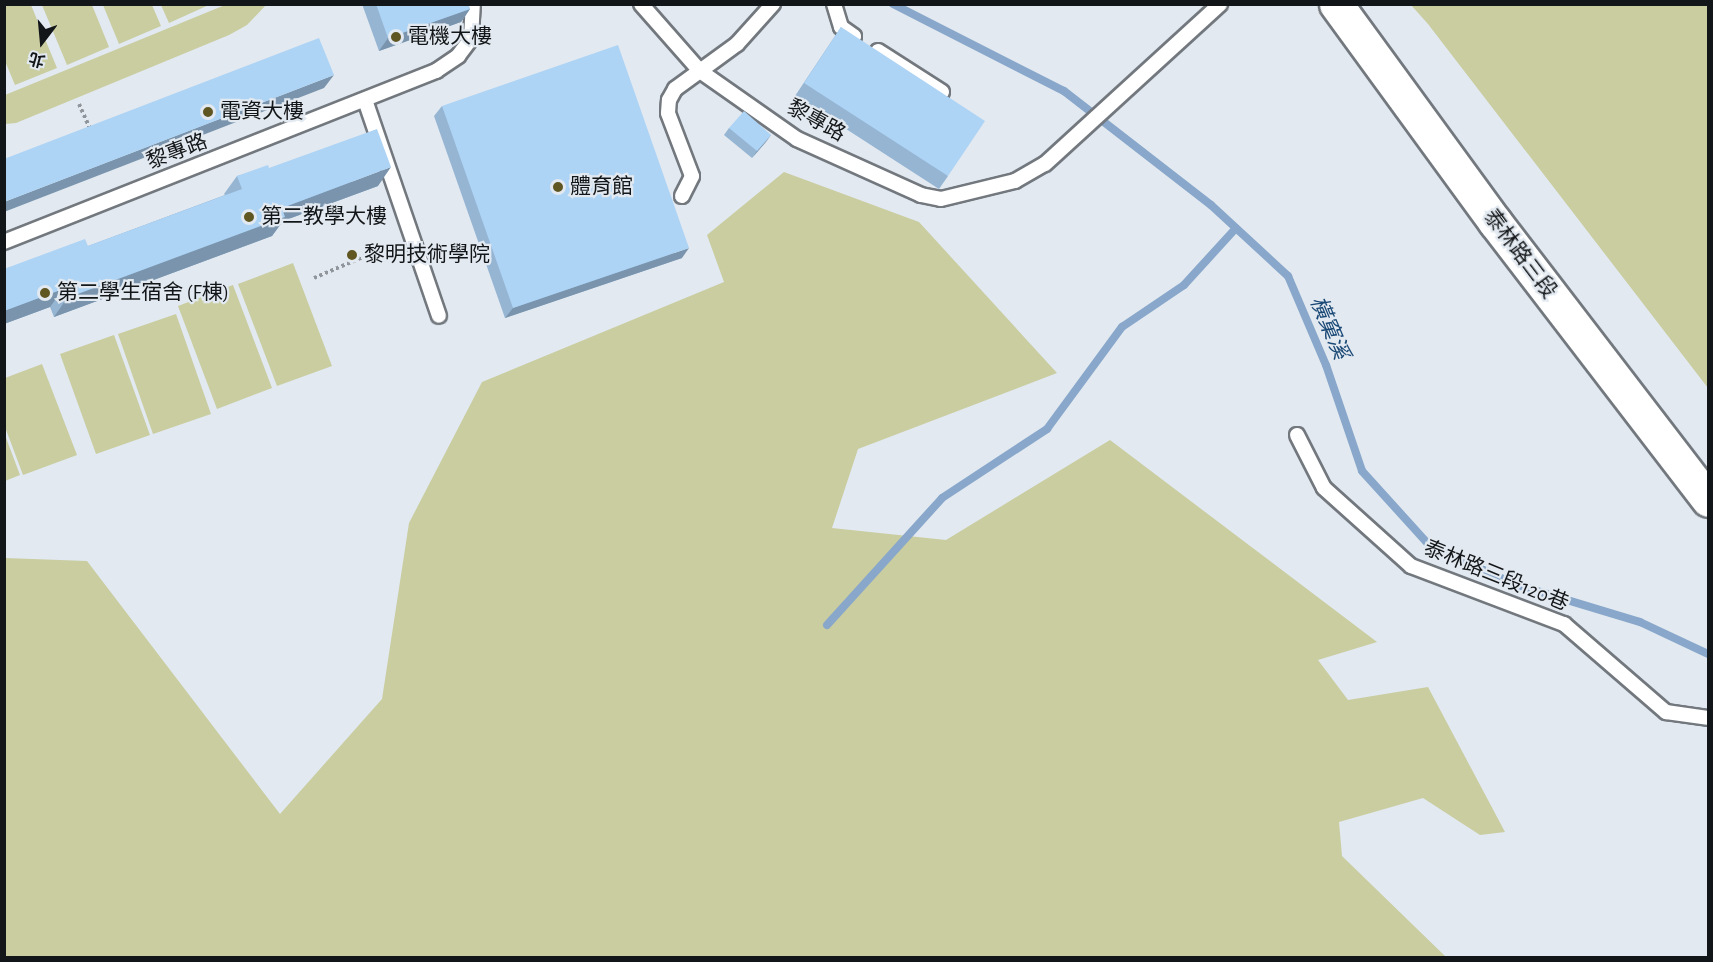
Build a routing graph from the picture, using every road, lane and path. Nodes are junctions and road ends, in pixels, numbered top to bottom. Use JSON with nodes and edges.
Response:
{"nodes":[{"id":1,"x":473,"y":4,"type":"edge"},
{"id":2,"x":641,"y":4,"type":"edge"},
{"id":3,"x":773,"y":4,"type":"edge"},
{"id":4,"x":834,"y":4,"type":"edge"},
{"id":5,"x":1220,"y":4,"type":"edge"},
{"id":6,"x":1336,"y":4,"type":"edge"},
{"id":7,"x":700,"y":70,"type":"junction"},
{"id":8,"x":942,"y":92,"type":"edge"},
{"id":9,"x":364,"y":100,"type":"junction"},
{"id":10,"x":79,"y":104,"type":"dead end"},
{"id":11,"x":92,"y":135,"type":"edge"},
{"id":12,"x":682,"y":195,"type":"dead end"},
{"id":13,"x":4,"y":242,"type":"edge"},
{"id":14,"x":384,"y":248,"type":"dead end"},
{"id":15,"x":314,"y":278,"type":"dead end"},
{"id":16,"x":439,"y":316,"type":"dead end"},
{"id":17,"x":1296,"y":435,"type":"dead end"},
{"id":18,"x":1708,"y":500,"type":"edge"},
{"id":19,"x":1708,"y":718,"type":"edge"}],
"edges":[{"from":1,"to":9,"type":"lane","name":"黎專路"},
{"from":2,"to":7,"type":"lane","name":"黎專路"},
{"from":3,"to":7,"type":"lane"},
{"from":4,"to":8,"type":"lane"},
{"from":5,"to":7,"type":"lane","name":"黎專路"},
{"from":6,"to":18,"type":"main road","name":"泰林路三段"},
{"from":7,"to":12,"type":"lane"},
{"from":9,"to":13,"type":"lane","name":"黎專路"},
{"from":9,"to":16,"type":"lane"},
{"from":10,"to":11,"type":"path"},
{"from":14,"to":15,"type":"path"},
{"from":17,"to":19,"type":"lane","name":"泰林路三段120巷"}]}
